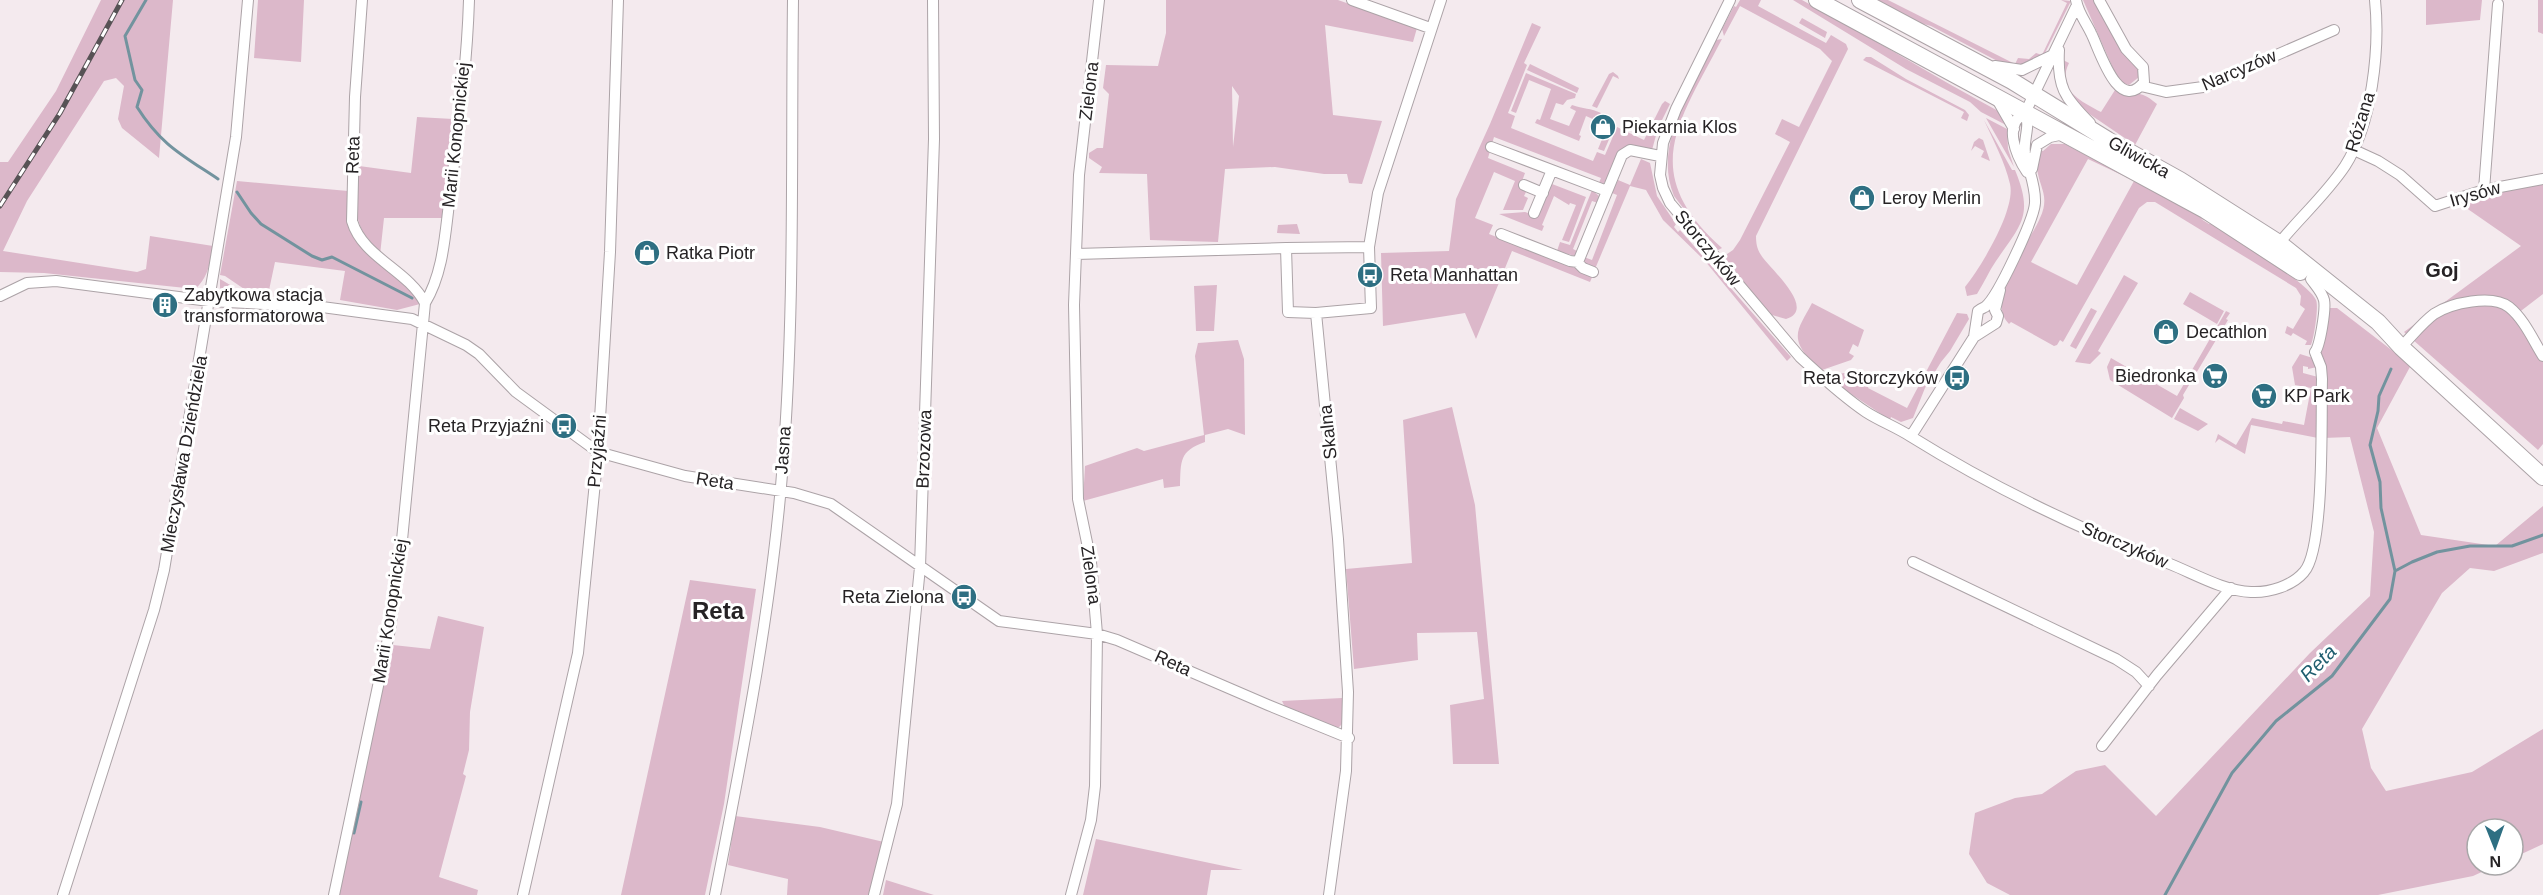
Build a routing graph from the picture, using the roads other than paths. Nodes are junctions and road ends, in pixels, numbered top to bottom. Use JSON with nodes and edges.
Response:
{"nodes":[{"id":1,"x":248,"y":0,"type":"edge"},
{"id":2,"x":362,"y":0,"type":"edge"},
{"id":3,"x":469,"y":0,"type":"edge"},
{"id":4,"x":618,"y":0,"type":"edge"},
{"id":5,"x":793,"y":0,"type":"edge"},
{"id":6,"x":933,"y":0,"type":"edge"},
{"id":7,"x":1099,"y":0,"type":"edge"},
{"id":8,"x":1352,"y":0,"type":"edge"},
{"id":9,"x":1441,"y":0,"type":"edge"},
{"id":10,"x":1730,"y":0,"type":"edge"},
{"id":11,"x":1817,"y":0,"type":"edge"},
{"id":12,"x":1860,"y":0,"type":"edge"},
{"id":13,"x":2099,"y":0,"type":"edge"},
{"id":14,"x":2375,"y":0,"type":"edge"},
{"id":15,"x":2076,"y":4,"type":"edge"},
{"id":16,"x":2498,"y":4,"type":"dead end"},
{"id":17,"x":1431,"y":28,"type":"junction"},
{"id":18,"x":2334,"y":30,"type":"dead end"},
{"id":19,"x":2060,"y":44,"type":"junction"},
{"id":20,"x":2054,"y":55,"type":"junction"},
{"id":21,"x":1974,"y":61,"type":"junction"},
{"id":22,"x":2141,"y":86,"type":"junction"},
{"id":23,"x":2033,"y":94,"type":"junction"},
{"id":24,"x":1993,"y":96,"type":"junction"},
{"id":25,"x":2025,"y":113,"type":"junction"},
{"id":26,"x":2014,"y":129,"type":"junction"},
{"id":27,"x":2064,"y":134,"type":"junction"},
{"id":28,"x":2108,"y":140,"type":"junction"},
{"id":29,"x":1491,"y":147,"type":"dead end"},
{"id":30,"x":2354,"y":150,"type":"junction"},
{"id":31,"x":1660,"y":156,"type":"junction"},
{"id":32,"x":1552,"y":170,"type":"junction"},
{"id":33,"x":2032,"y":177,"type":"junction"},
{"id":34,"x":2543,"y":179,"type":"edge"},
{"id":35,"x":1524,"y":185,"type":"dead end"},
{"id":36,"x":2484,"y":190,"type":"junction"},
{"id":37,"x":1607,"y":191,"type":"junction"},
{"id":38,"x":1542,"y":193,"type":"junction"},
{"id":39,"x":1534,"y":213,"type":"dead end"},
{"id":40,"x":1501,"y":234,"type":"dead end"},
{"id":41,"x":1369,"y":247,"type":"junction"},
{"id":42,"x":2276,"y":247,"type":"junction"},
{"id":43,"x":1286,"y":248,"type":"junction"},
{"id":44,"x":1076,"y":254,"type":"junction"},
{"id":45,"x":1577,"y":262,"type":"junction"},
{"id":46,"x":1593,"y":272,"type":"dead end"},
{"id":47,"x":2311,"y":279,"type":"junction"},
{"id":48,"x":0,"y":296,"type":"edge"},
{"id":49,"x":209,"y":301,"type":"junction"},
{"id":50,"x":425,"y":303,"type":"junction"},
{"id":51,"x":1990,"y":308,"type":"junction"},
{"id":52,"x":1316,"y":313,"type":"junction"},
{"id":53,"x":422,"y":324,"type":"junction"},
{"id":54,"x":1982,"y":326,"type":"junction"},
{"id":55,"x":2399,"y":345,"type":"junction"},
{"id":56,"x":2543,"y":357,"type":"edge"},
{"id":57,"x":1911,"y":436,"type":"junction"},
{"id":58,"x":598,"y":452,"type":"junction"},
{"id":59,"x":2543,"y":477,"type":"edge"},
{"id":60,"x":780,"y":490,"type":"junction"},
{"id":61,"x":1913,"y":562,"type":"dead end"},
{"id":62,"x":921,"y":567,"type":"junction"},
{"id":63,"x":2231,"y":588,"type":"junction"},
{"id":64,"x":1097,"y":634,"type":"junction"},
{"id":65,"x":2149,"y":686,"type":"junction"},
{"id":66,"x":1349,"y":738,"type":"junction"},
{"id":67,"x":2102,"y":746,"type":"dead end"},
{"id":68,"x":63,"y":895,"type":"edge"},
{"id":69,"x":333,"y":895,"type":"edge"},
{"id":70,"x":523,"y":895,"type":"edge"},
{"id":71,"x":715,"y":895,"type":"edge"},
{"id":72,"x":874,"y":895,"type":"edge"},
{"id":73,"x":1071,"y":895,"type":"edge"},
{"id":74,"x":1329,"y":895,"type":"edge"}],
"edges":[{"from":1,"to":49,"type":"street","name":"Mieczysława Dzieńdziela"},
{"from":2,"to":50,"type":"street","name":"Reta"},
{"from":3,"to":50,"type":"street","name":"Marii Konopnickiej"},
{"from":4,"to":58,"type":"street","name":"Przyjaźni"},
{"from":5,"to":60,"type":"street","name":"Jasna"},
{"from":6,"to":62,"type":"street","name":"Brzozowa"},
{"from":7,"to":44,"type":"street","name":"Zielona"},
{"from":8,"to":17,"type":"street"},
{"from":9,"to":17,"type":"street"},
{"from":10,"to":31,"type":"street","name":"Storczyków"},
{"from":11,"to":24,"type":"main road","name":"Gliwicka"},
{"from":12,"to":21,"type":"main road","name":"Gliwicka"},
{"from":13,"to":22,"type":"street"},
{"from":14,"to":30,"type":"street","name":"Różana"},
{"from":15,"to":19,"type":"street","name":"Narcyzów"},
{"from":15,"to":22,"type":"street","name":"Narcyzów"},
{"from":16,"to":36,"type":"street"},
{"from":17,"to":41,"type":"street"},
{"from":18,"to":22,"type":"street","name":"Narcyzów"},
{"from":19,"to":20,"type":"street","name":"Narcyzów"},
{"from":19,"to":28,"type":"street"},
{"from":20,"to":21,"type":"street"},
{"from":20,"to":23,"type":"street","name":"Narcyzów"},
{"from":21,"to":23,"type":"main road","name":"Gliwicka"},
{"from":23,"to":25,"type":"street"},
{"from":23,"to":28,"type":"main road","name":"Gliwicka"},
{"from":24,"to":25,"type":"main road","name":"Gliwicka"},
{"from":24,"to":26,"type":"street"},
{"from":25,"to":26,"type":"street"},
{"from":25,"to":27,"type":"main road","name":"Gliwicka"},
{"from":25,"to":33,"type":"street"},
{"from":26,"to":33,"type":"street"},
{"from":27,"to":33,"type":"street"},
{"from":27,"to":42,"type":"main road","name":"Gliwicka"},
{"from":28,"to":42,"type":"main road","name":"Gliwicka"},
{"from":29,"to":32,"type":"street"},
{"from":30,"to":36,"type":"street","name":"Irysów"},
{"from":30,"to":42,"type":"street","name":"Różana"},
{"from":31,"to":37,"type":"street"},
{"from":31,"to":57,"type":"street","name":"Storczyków"},
{"from":32,"to":37,"type":"street"},
{"from":32,"to":38,"type":"street"},
{"from":33,"to":51,"type":"street"},
{"from":34,"to":36,"type":"street","name":"Irysów"},
{"from":35,"to":38,"type":"street"},
{"from":37,"to":45,"type":"street"},
{"from":38,"to":39,"type":"street"},
{"from":40,"to":45,"type":"street"},
{"from":41,"to":43,"type":"street"},
{"from":41,"to":52,"type":"street"},
{"from":42,"to":47,"type":"main road","name":"Gliwicka"},
{"from":42,"to":55,"type":"main road","name":"Gliwicka"},
{"from":43,"to":44,"type":"street"},
{"from":43,"to":52,"type":"street"},
{"from":44,"to":64,"type":"street","name":"Zielona"},
{"from":45,"to":46,"type":"street"},
{"from":47,"to":55,"type":"main road","name":"Gliwicka"},
{"from":47,"to":63,"type":"street","name":"Gliwicka"},
{"from":48,"to":49,"type":"street","name":"Reta"},
{"from":49,"to":53,"type":"street","name":"Reta"},
{"from":49,"to":68,"type":"street","name":"Mieczysława Dzieńdziela"},
{"from":50,"to":53,"type":"street"},
{"from":51,"to":54,"type":"street"},
{"from":51,"to":54,"type":"street"},
{"from":52,"to":66,"type":"street","name":"Skalna"},
{"from":53,"to":58,"type":"street","name":"Reta"},
{"from":53,"to":69,"type":"street","name":"Marii Konopnickiej"},
{"from":54,"to":57,"type":"street"},
{"from":55,"to":56,"type":"street"},
{"from":55,"to":59,"type":"main road","name":"Gliwicka"},
{"from":57,"to":63,"type":"street","name":"Storczyków"},
{"from":58,"to":60,"type":"street","name":"Reta"},
{"from":58,"to":70,"type":"street","name":"Przyjaźni"},
{"from":60,"to":62,"type":"street","name":"Reta"},
{"from":60,"to":71,"type":"street","name":"Jasna"},
{"from":61,"to":65,"type":"street"},
{"from":62,"to":64,"type":"street","name":"Reta"},
{"from":62,"to":72,"type":"street","name":"Brzozowa"},
{"from":63,"to":65,"type":"street"},
{"from":64,"to":66,"type":"street","name":"Reta"},
{"from":64,"to":73,"type":"street","name":"Zielona"},
{"from":65,"to":67,"type":"street"},
{"from":66,"to":74,"type":"street","name":"Skalna"}]}
